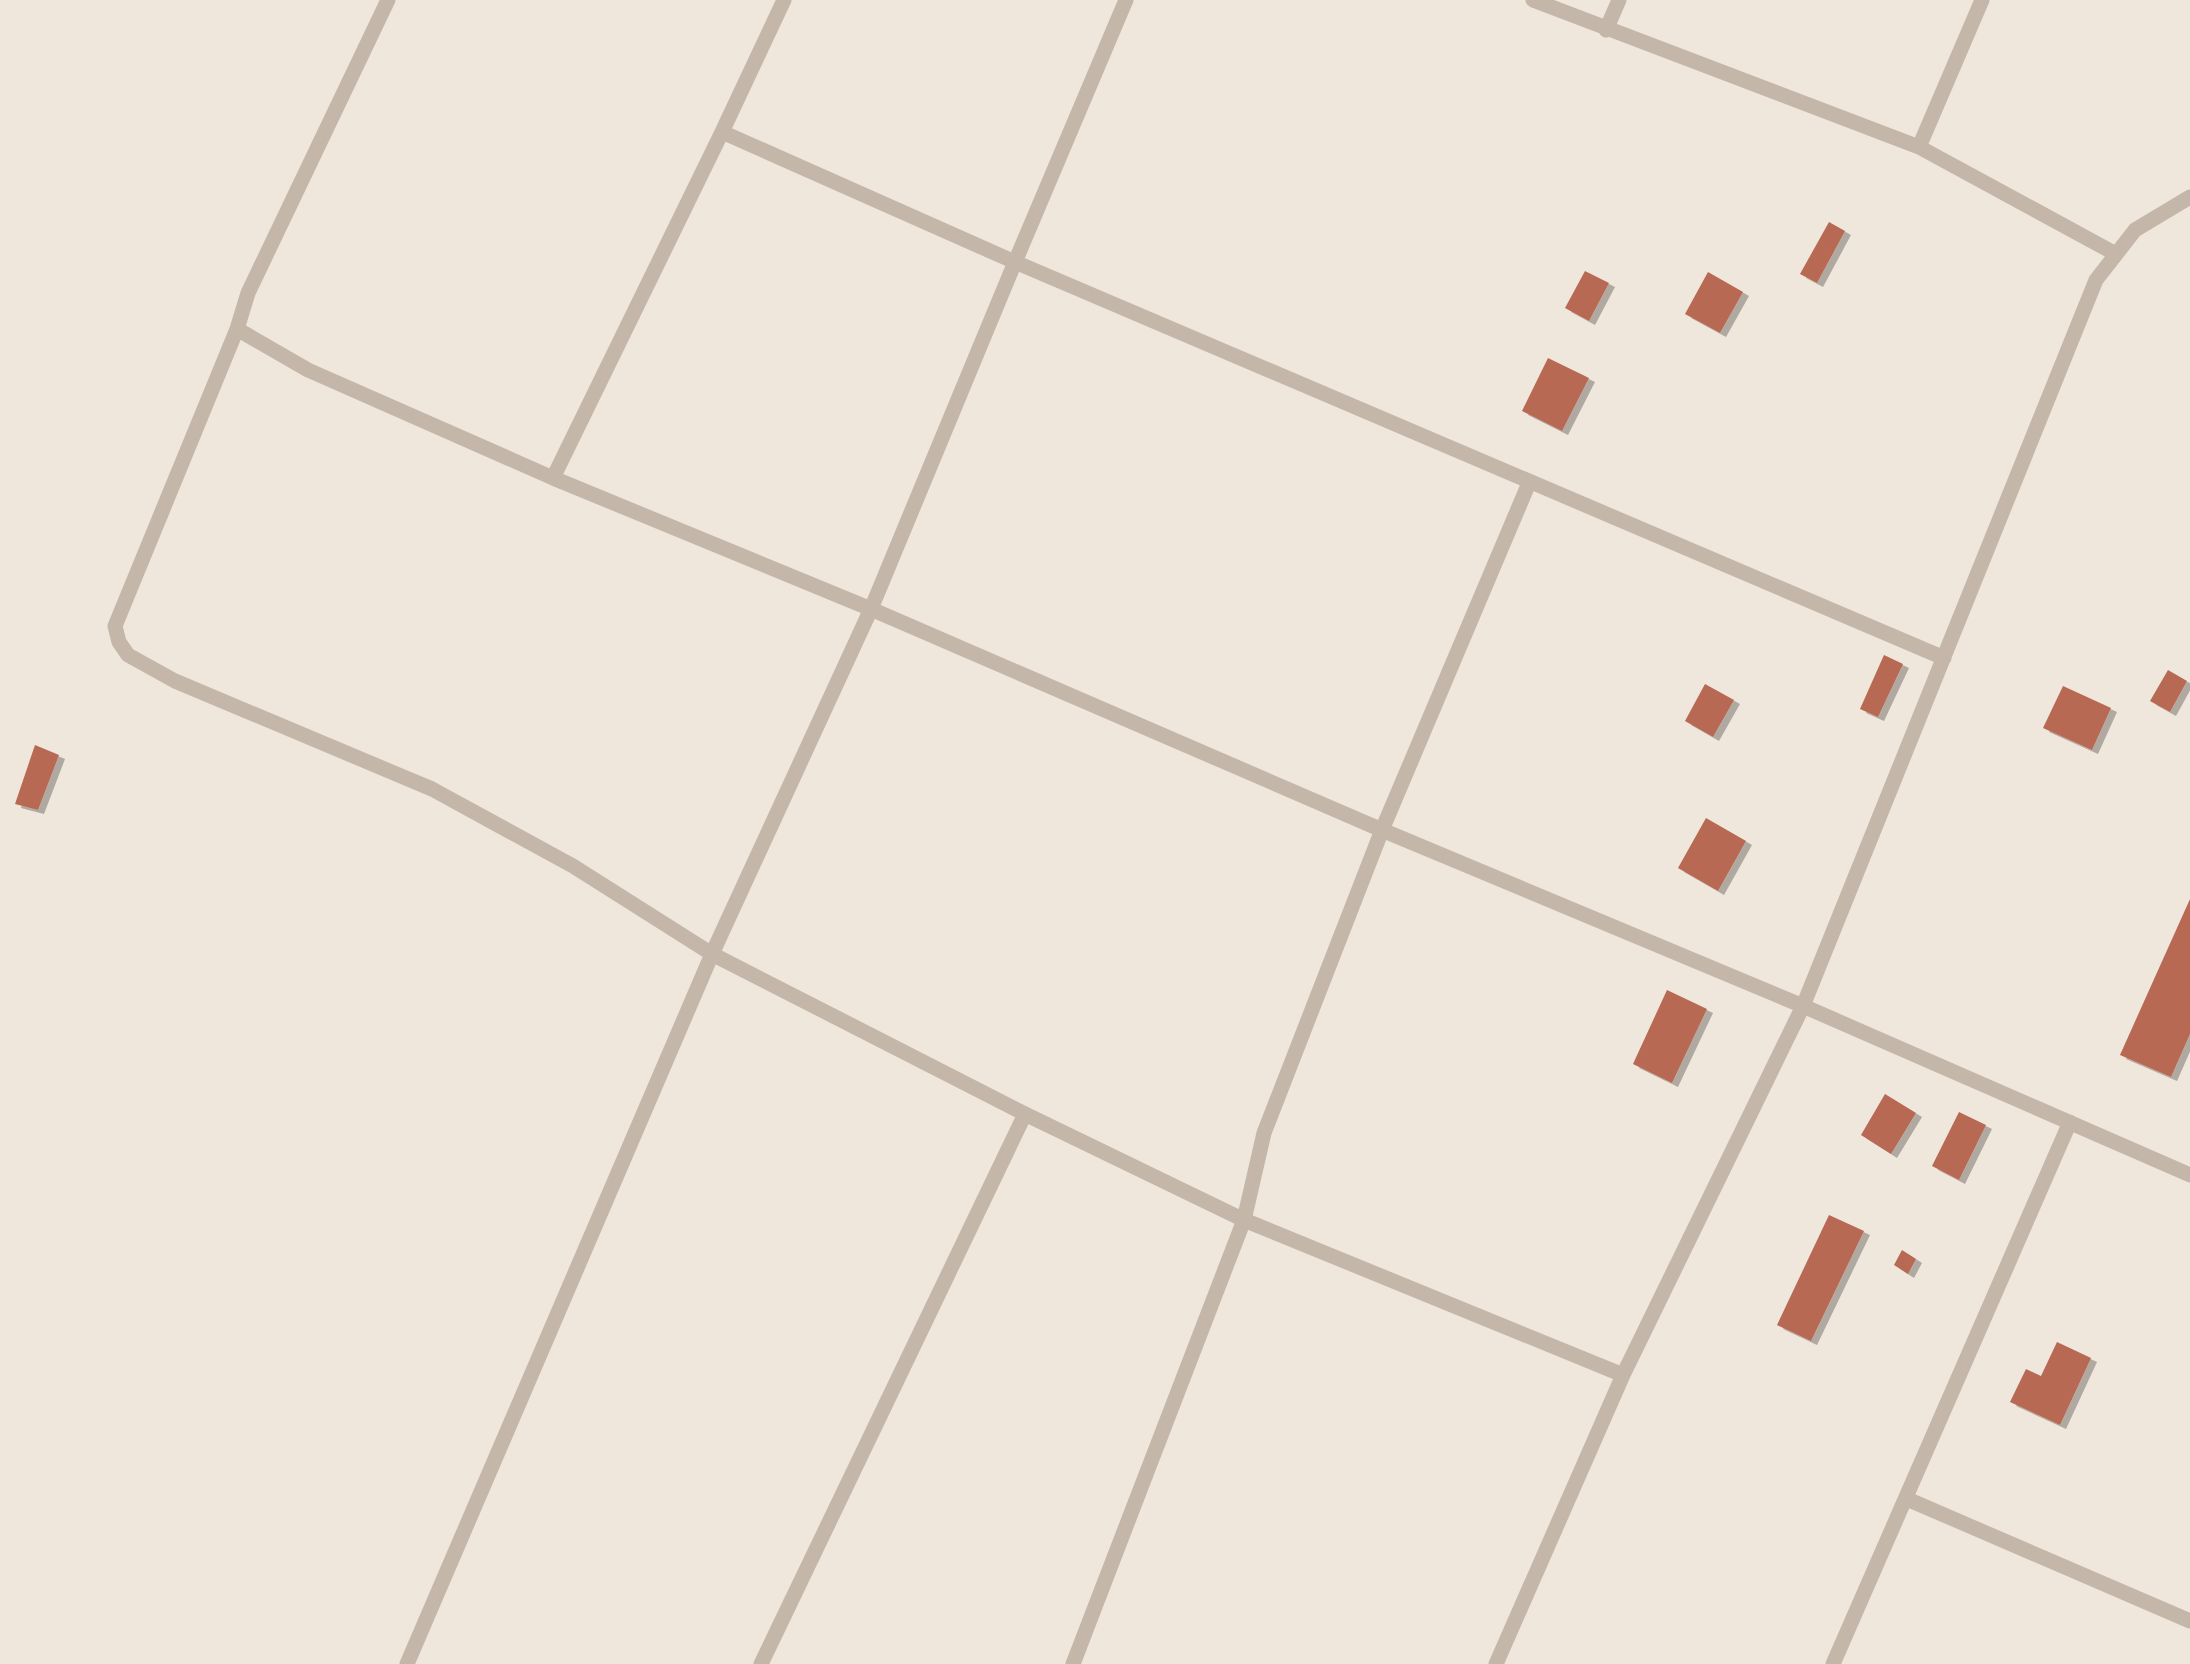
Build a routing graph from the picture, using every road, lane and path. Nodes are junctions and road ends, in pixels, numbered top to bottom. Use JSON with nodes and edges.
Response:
{"nodes":[{"id":1,"x":388,"y":0,"type":"edge"},
{"id":2,"x":784,"y":0,"type":"edge"},
{"id":3,"x":1126,"y":0,"type":"edge"},
{"id":4,"x":1533,"y":0,"type":"edge"},
{"id":5,"x":1619,"y":0,"type":"edge"},
{"id":6,"x":1982,"y":0,"type":"edge"},
{"id":7,"x":1606,"y":30,"type":"junction"},
{"id":8,"x":722,"y":132,"type":"junction"},
{"id":9,"x":1919,"y":147,"type":"junction"},
{"id":10,"x":2190,"y":197,"type":"edge"},
{"id":11,"x":2116,"y":254,"type":"junction"},
{"id":12,"x":1015,"y":262,"type":"junction"},
{"id":13,"x":237,"y":330,"type":"junction"},
{"id":14,"x":553,"y":478,"type":"junction"},
{"id":15,"x":1529,"y":483,"type":"junction"},
{"id":16,"x":871,"y":609,"type":"junction"},
{"id":17,"x":1944,"y":658,"type":"junction"},
{"id":18,"x":1382,"y":830,"type":"junction"},
{"id":19,"x":712,"y":954,"type":"junction"},
{"id":20,"x":1803,"y":1006,"type":"junction"},
{"id":21,"x":1025,"y":1114,"type":"junction"},
{"id":22,"x":2070,"y":1122,"type":"junction"},
{"id":23,"x":2190,"y":1175,"type":"edge"},
{"id":24,"x":1244,"y":1220,"type":"junction"},
{"id":25,"x":1623,"y":1375,"type":"junction"},
{"id":26,"x":1907,"y":1499,"type":"junction"},
{"id":27,"x":2190,"y":1621,"type":"edge"},
{"id":28,"x":407,"y":1664,"type":"edge"},
{"id":29,"x":761,"y":1664,"type":"edge"},
{"id":30,"x":1073,"y":1664,"type":"edge"},
{"id":31,"x":1496,"y":1664,"type":"edge"},
{"id":32,"x":1833,"y":1664,"type":"edge"}],
"edges":[{"from":1,"to":13,"type":"street"},
{"from":2,"to":8,"type":"street"},
{"from":3,"to":12,"type":"street"},
{"from":4,"to":7,"type":"street"},
{"from":5,"to":7,"type":"street"},
{"from":6,"to":9,"type":"street"},
{"from":7,"to":9,"type":"street"},
{"from":8,"to":12,"type":"street"},
{"from":8,"to":14,"type":"street"},
{"from":9,"to":11,"type":"street"},
{"from":10,"to":11,"type":"street"},
{"from":11,"to":17,"type":"street"},
{"from":12,"to":15,"type":"street"},
{"from":12,"to":16,"type":"street"},
{"from":13,"to":14,"type":"street"},
{"from":13,"to":19,"type":"street"},
{"from":14,"to":16,"type":"street"},
{"from":15,"to":17,"type":"street"},
{"from":15,"to":18,"type":"street"},
{"from":16,"to":18,"type":"street"},
{"from":16,"to":19,"type":"street"},
{"from":17,"to":20,"type":"street"},
{"from":18,"to":20,"type":"street"},
{"from":18,"to":24,"type":"street"},
{"from":19,"to":21,"type":"street"},
{"from":19,"to":28,"type":"street"},
{"from":20,"to":22,"type":"street"},
{"from":20,"to":25,"type":"street"},
{"from":21,"to":24,"type":"street"},
{"from":21,"to":29,"type":"street"},
{"from":22,"to":23,"type":"street"},
{"from":22,"to":26,"type":"street"},
{"from":24,"to":25,"type":"street"},
{"from":24,"to":30,"type":"street"},
{"from":25,"to":31,"type":"street"},
{"from":26,"to":27,"type":"street"},
{"from":26,"to":32,"type":"street"}]}
